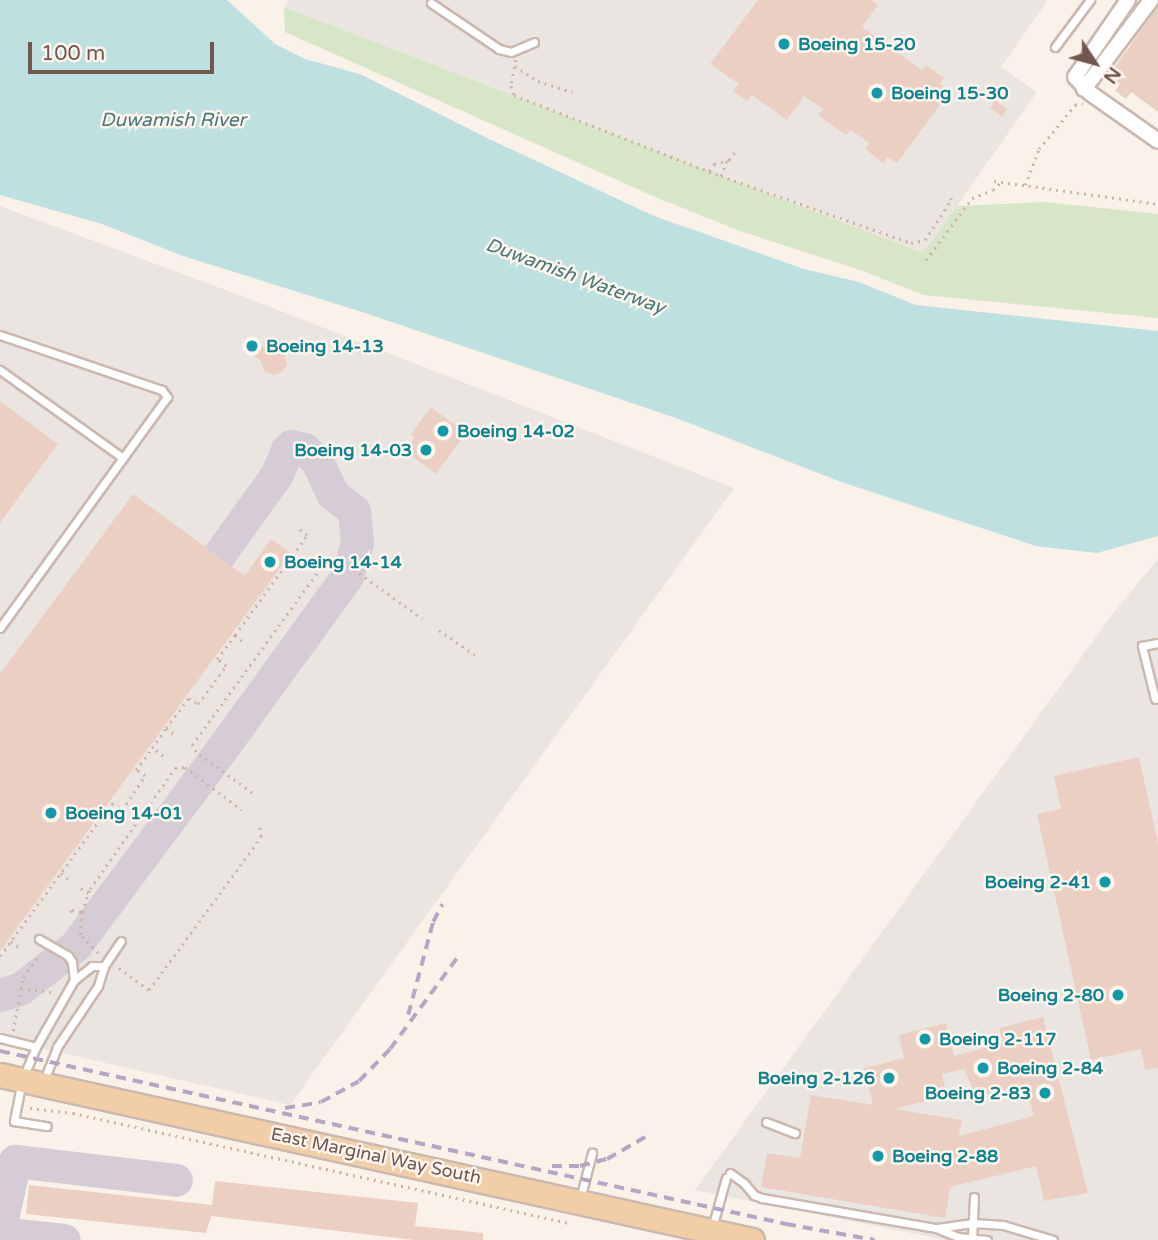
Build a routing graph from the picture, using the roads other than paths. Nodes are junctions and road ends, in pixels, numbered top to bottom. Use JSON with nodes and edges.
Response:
{"nodes":[{"id":1,"x":1090,"y":0,"type":"edge"},
{"id":2,"x":1128,"y":0,"type":"edge"},
{"id":3,"x":1151,"y":0,"type":"edge"},
{"id":4,"x":431,"y":3,"type":"dead end"},
{"id":5,"x":534,"y":42,"type":"dead end"},
{"id":6,"x":1055,"y":47,"type":"dead end"},
{"id":7,"x":1084,"y":96,"type":"junction"},
{"id":8,"x":1158,"y":141,"type":"edge"},
{"id":9,"x":0,"y":335,"type":"edge"},
{"id":10,"x":0,"y":370,"type":"edge"},
{"id":11,"x":122,"y":458,"type":"junction"},
{"id":12,"x":0,"y":628,"type":"edge"},
{"id":13,"x":1158,"y":643,"type":"edge"},
{"id":14,"x":1156,"y":699,"type":"dead end"},
{"id":15,"x":39,"y":939,"type":"dead end"},
{"id":16,"x":121,"y":941,"type":"dead end"},
{"id":17,"x":104,"y":966,"type":"junction"},
{"id":18,"x":74,"y":980,"type":"junction"},
{"id":19,"x":0,"y":1038,"type":"edge"},
{"id":20,"x":36,"y":1047,"type":"junction"},
{"id":21,"x":22,"y":1080,"type":"edge"},
{"id":22,"x":766,"y":1122,"type":"dead end"},
{"id":23,"x":47,"y":1126,"type":"dead end"},
{"id":24,"x":795,"y":1133,"type":"dead end"},
{"id":25,"x":592,"y":1153,"type":"dead end"},
{"id":26,"x":974,"y":1197,"type":"dead end"},
{"id":27,"x":580,"y":1200,"type":"junction"},
{"id":28,"x":973,"y":1223,"type":"junction"},
{"id":29,"x":936,"y":1228,"type":"junction"},
{"id":30,"x":711,"y":1230,"type":"junction"},
{"id":31,"x":972,"y":1239,"type":"edge"},
{"id":32,"x":752,"y":1240,"type":"edge"},
{"id":33,"x":987,"y":1240,"type":"edge"},
{"id":34,"x":1053,"y":1240,"type":"edge"}],
"edges":[{"from":1,"to":6,"type":"lane"},
{"from":2,"to":7,"type":"street"},
{"from":3,"to":7,"type":"street"},
{"from":4,"to":5,"type":"lane"},
{"from":7,"to":8,"type":"street"},
{"from":9,"to":11,"type":"lane"},
{"from":10,"to":11,"type":"lane"},
{"from":11,"to":12,"type":"lane"},
{"from":13,"to":14,"type":"lane"},
{"from":15,"to":18,"type":"lane"},
{"from":16,"to":17,"type":"lane"},
{"from":17,"to":18,"type":"lane"},
{"from":17,"to":21,"type":"lane"},
{"from":18,"to":20,"type":"lane"},
{"from":19,"to":20,"type":"lane"},
{"from":20,"to":21,"type":"lane"},
{"from":21,"to":23,"type":"lane"},
{"from":21,"to":27,"type":"main road","name":"East Marginal Way South"},
{"from":22,"to":24,"type":"lane"},
{"from":25,"to":27,"type":"lane"},
{"from":26,"to":28,"type":"lane"},
{"from":27,"to":30,"type":"main road","name":"East Marginal Way South"},
{"from":28,"to":29,"type":"lane"},
{"from":28,"to":31,"type":"lane"},
{"from":28,"to":34,"type":"lane"},
{"from":29,"to":30,"type":"lane"},
{"from":29,"to":31,"type":"lane"},
{"from":30,"to":32,"type":"main road","name":"East Marginal Way South"},
{"from":31,"to":33,"type":"lane"}]}
